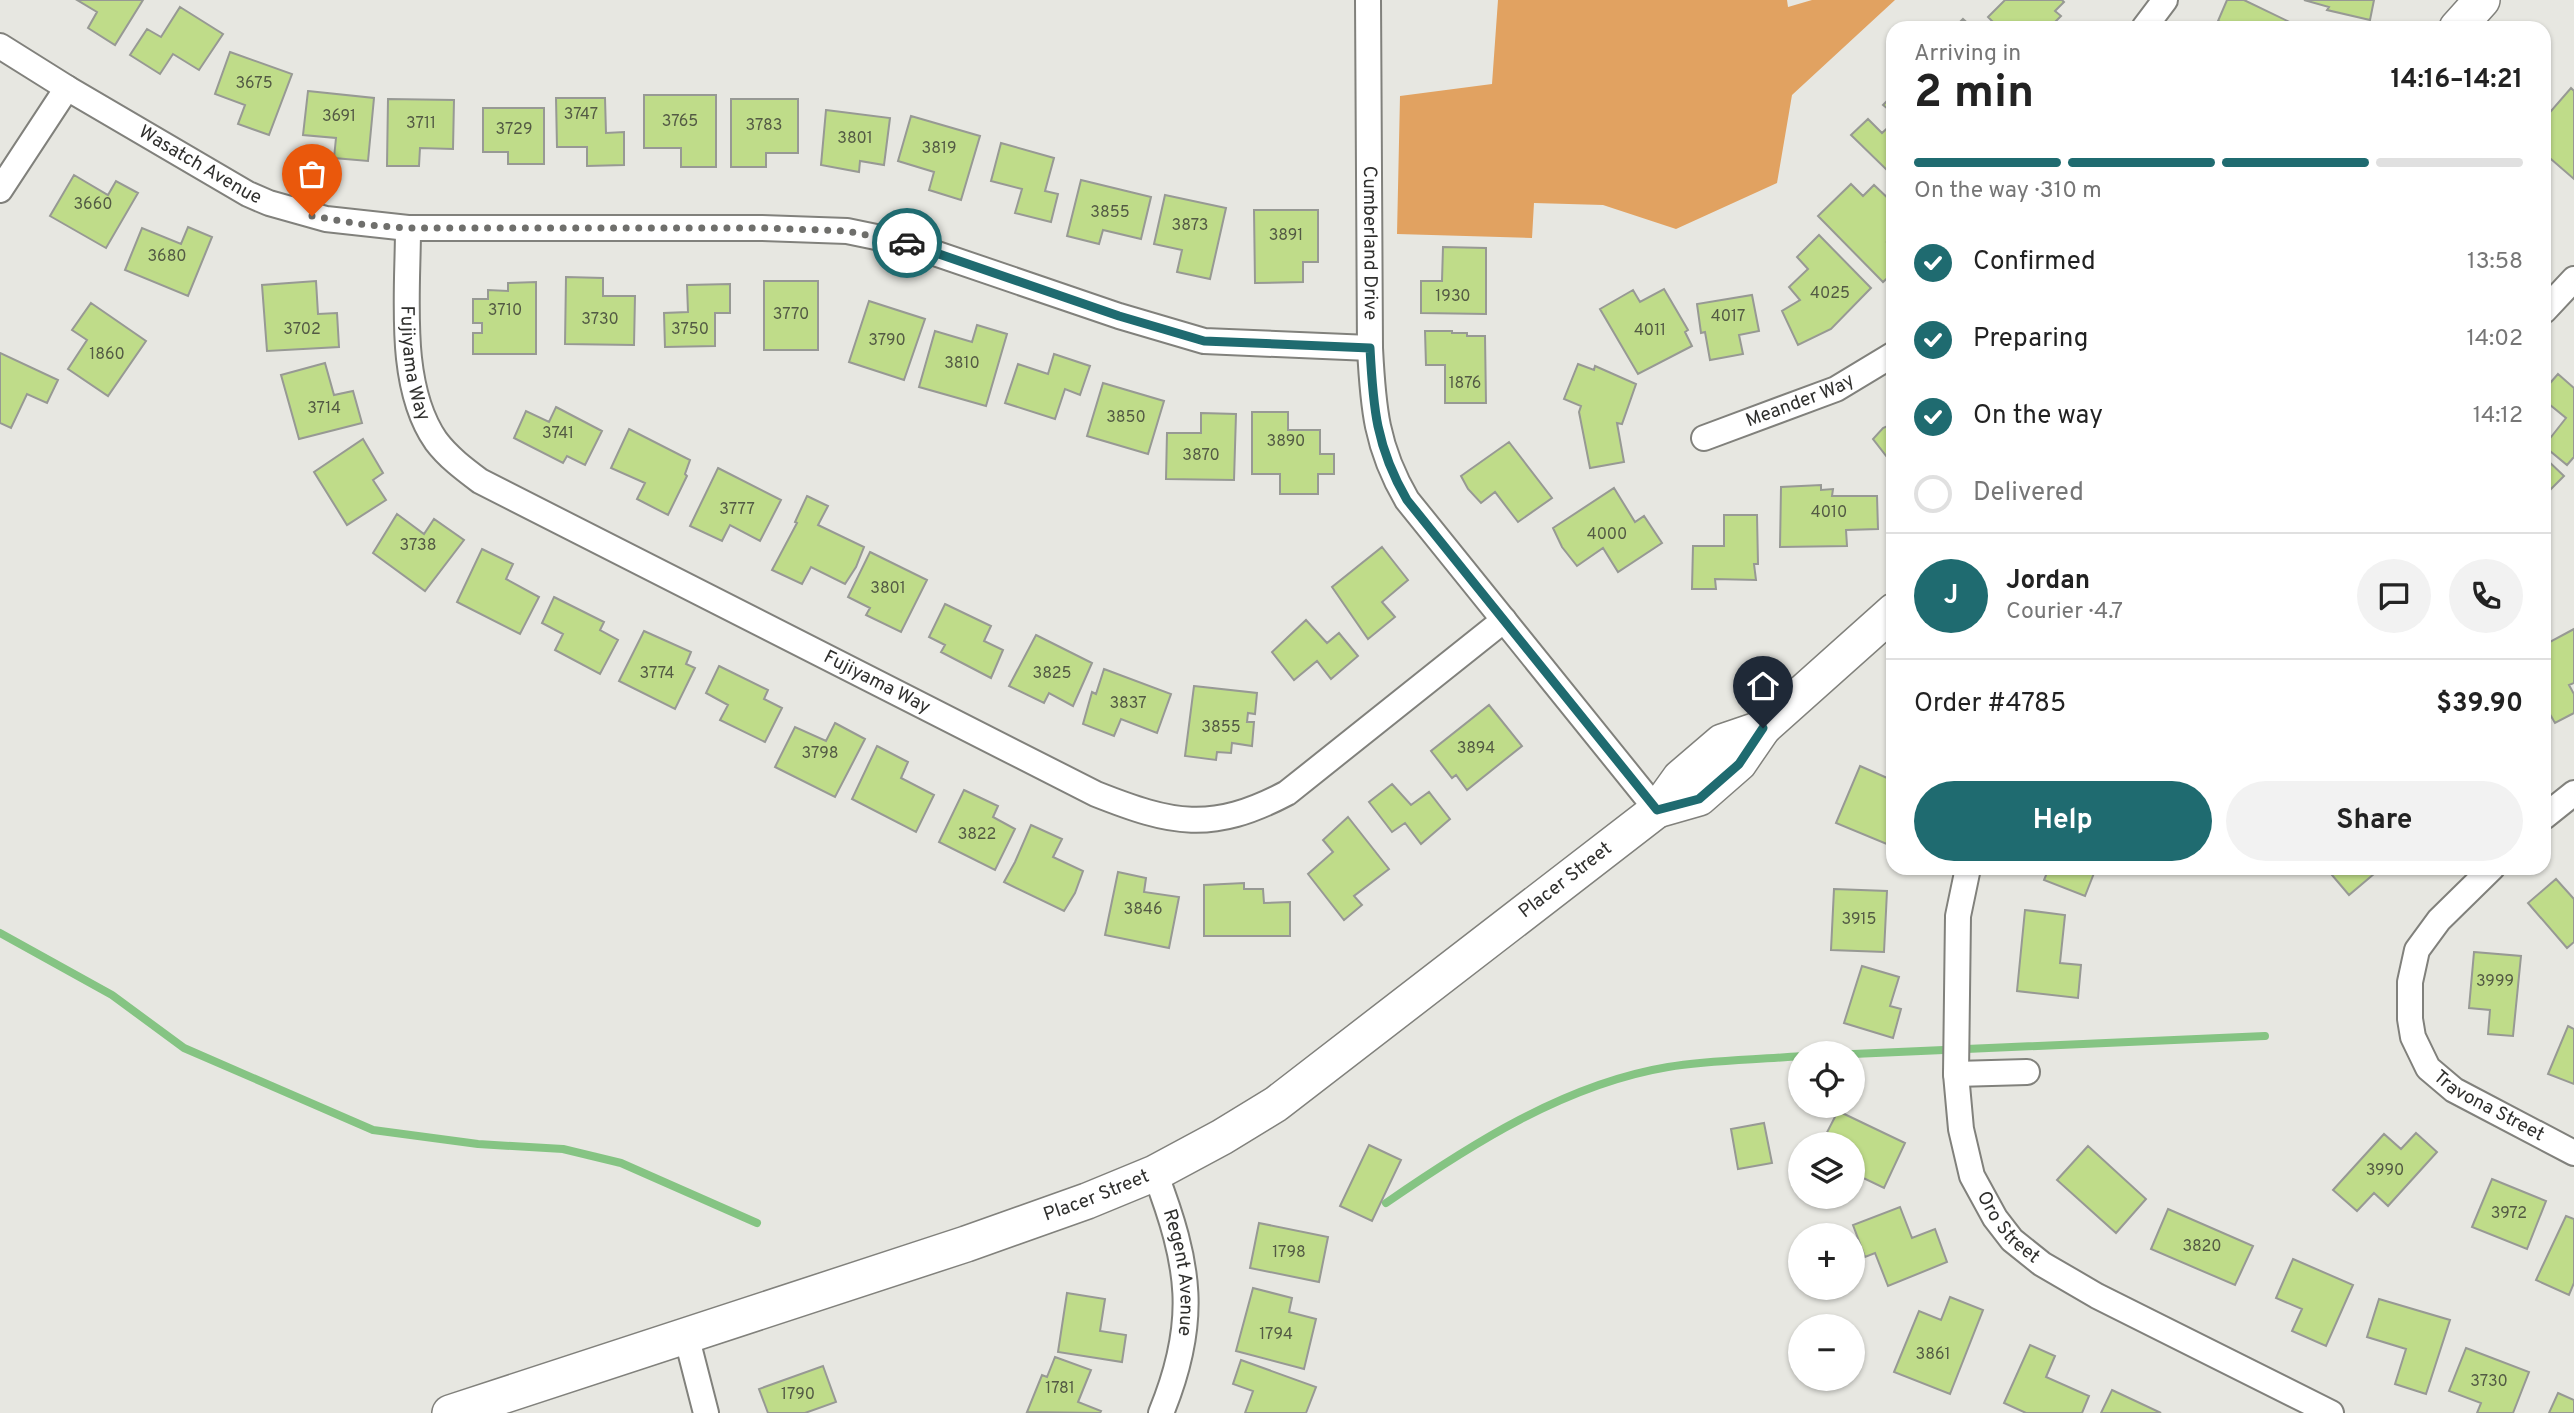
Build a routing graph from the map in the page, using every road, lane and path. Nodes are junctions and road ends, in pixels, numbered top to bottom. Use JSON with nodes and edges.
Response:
{"nodes":[{"id":1,"x":1368,"y":0,"type":"edge"},
{"id":2,"x":2165,"y":0,"type":"edge"},
{"id":3,"x":2482,"y":0,"type":"edge"},
{"id":4,"x":2149,"y":21,"type":"edge"},
{"id":5,"x":2463,"y":21,"type":"edge"},
{"id":6,"x":0,"y":46,"type":"edge"},
{"id":7,"x":67,"y":88,"type":"junction"},
{"id":8,"x":0,"y":191,"type":"edge"},
{"id":9,"x":408,"y":228,"type":"junction"},
{"id":10,"x":2574,"y":279,"type":"edge"},
{"id":11,"x":2551,"y":304,"type":"edge"},
{"id":12,"x":1370,"y":348,"type":"junction"},
{"id":13,"x":1886,"y":359,"type":"edge"},
{"id":14,"x":1704,"y":438,"type":"dead end"},
{"id":15,"x":1886,"y":618,"type":"edge"},
{"id":16,"x":1504,"y":620,"type":"junction"},
{"id":17,"x":2574,"y":793,"type":"edge"},
{"id":18,"x":1657,"y":810,"type":"junction"},
{"id":19,"x":2551,"y":811,"type":"edge"},
{"id":20,"x":1967,"y":875,"type":"edge"},
{"id":21,"x":2485,"y":875,"type":"edge"},
{"id":22,"x":2027,"y":1072,"type":"dead end"},
{"id":23,"x":1956,"y":1074,"type":"junction"},
{"id":24,"x":2574,"y":1153,"type":"edge"},
{"id":25,"x":1155,"y":1173,"type":"junction"},
{"id":26,"x":686,"y":1335,"type":"junction"},
{"id":27,"x":450,"y":1413,"type":"edge"},
{"id":28,"x":706,"y":1413,"type":"edge"},
{"id":29,"x":1161,"y":1413,"type":"edge"},
{"id":30,"x":2331,"y":1413,"type":"edge"}],
"edges":[{"from":1,"to":12,"type":"street","name":"Cumberland Drive"},
{"from":2,"to":4,"type":"street"},
{"from":3,"to":5,"type":"main road"},
{"from":6,"to":7,"type":"street","name":"Wasatch Avenue"},
{"from":7,"to":8,"type":"street"},
{"from":7,"to":9,"type":"street","name":"Wasatch Avenue"},
{"from":9,"to":12,"type":"street","name":"Wasatch Avenue"},
{"from":9,"to":16,"type":"street","name":"Fujiyama Way"},
{"from":10,"to":11,"type":"street"},
{"from":12,"to":16,"type":"street","name":"Cumberland Drive"},
{"from":13,"to":14,"type":"street","name":"Meander Way"},
{"from":15,"to":18,"type":"main road"},
{"from":16,"to":18,"type":"street","name":"Cumberland Drive"},
{"from":17,"to":19,"type":"street"},
{"from":18,"to":25,"type":"main road","name":"Placer Street"},
{"from":20,"to":23,"type":"street","name":"Oro Street"},
{"from":21,"to":24,"type":"street","name":"Travona Street"},
{"from":22,"to":23,"type":"street"},
{"from":23,"to":30,"type":"street","name":"Oro Street"},
{"from":25,"to":26,"type":"main road","name":"Placer Street"},
{"from":25,"to":29,"type":"street","name":"Regent Avenue"},
{"from":26,"to":27,"type":"main road","name":"Placer Street"},
{"from":26,"to":28,"type":"street"}]}
